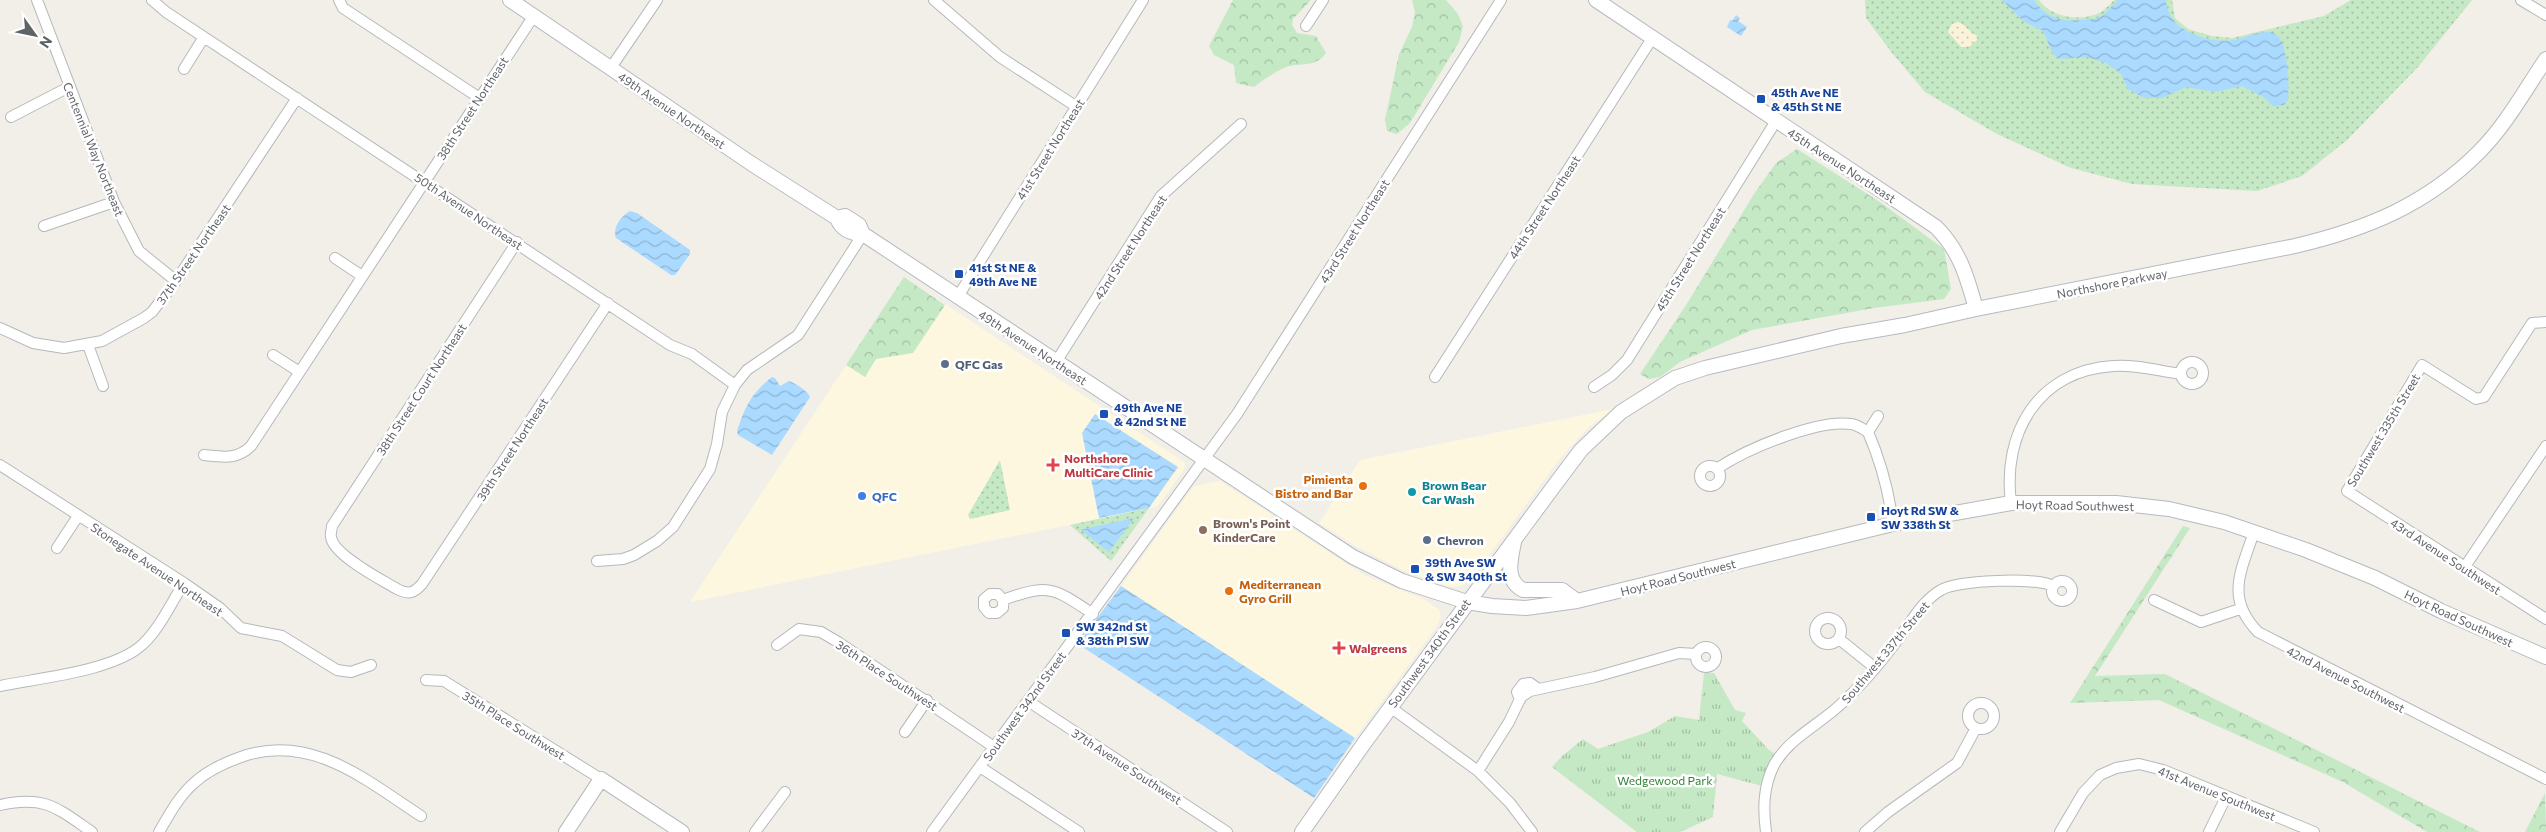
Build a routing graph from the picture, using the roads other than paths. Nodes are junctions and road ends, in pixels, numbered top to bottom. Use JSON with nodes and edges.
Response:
{"nodes":[{"id":1,"x":36,"y":0,"type":"edge"},
{"id":2,"x":152,"y":0,"type":"edge"},
{"id":3,"x":339,"y":0,"type":"edge"},
{"id":4,"x":510,"y":0,"type":"edge"},
{"id":5,"x":657,"y":0,"type":"edge"},
{"id":6,"x":934,"y":0,"type":"edge"},
{"id":7,"x":1143,"y":0,"type":"edge"},
{"id":8,"x":1323,"y":0,"type":"edge"},
{"id":9,"x":1500,"y":0,"type":"edge"},
{"id":10,"x":1596,"y":0,"type":"edge"},
{"id":11,"x":2520,"y":0,"type":"edge"},
{"id":12,"x":2546,"y":15,"type":"edge"},
{"id":13,"x":533,"y":16,"type":"junction"},
{"id":14,"x":1306,"y":26,"type":"dead end"},
{"id":15,"x":204,"y":36,"type":"junction"},
{"id":16,"x":1653,"y":37,"type":"junction"},
{"id":17,"x":2546,"y":59,"type":"edge"},
{"id":18,"x":610,"y":68,"type":"junction"},
{"id":19,"x":184,"y":70,"type":"dead end"},
{"id":20,"x":68,"y":87,"type":"junction"},
{"id":21,"x":478,"y":97,"type":"junction"},
{"id":22,"x":297,"y":98,"type":"junction"},
{"id":23,"x":1076,"y":107,"type":"junction"},
{"id":24,"x":11,"y":117,"type":"dead end"},
{"id":25,"x":1776,"y":121,"type":"junction"},
{"id":26,"x":1241,"y":124,"type":"dead end"},
{"id":27,"x":424,"y":181,"type":"junction"},
{"id":28,"x":114,"y":202,"type":"junction"},
{"id":29,"x":44,"y":226,"type":"dead end"},
{"id":30,"x":863,"y":234,"type":"junction"},
{"id":31,"x":517,"y":242,"type":"junction"},
{"id":32,"x":336,"y":258,"type":"dead end"},
{"id":33,"x":362,"y":276,"type":"junction"},
{"id":34,"x":176,"y":281,"type":"junction"},
{"id":35,"x":957,"y":298,"type":"junction"},
{"id":36,"x":608,"y":304,"type":"junction"},
{"id":37,"x":1976,"y":309,"type":"junction"},
{"id":38,"x":2546,"y":322,"type":"edge"},
{"id":39,"x":0,"y":328,"type":"edge"},
{"id":40,"x":88,"y":345,"type":"junction"},
{"id":41,"x":273,"y":355,"type":"dead end"},
{"id":42,"x":1056,"y":362,"type":"junction"},
{"id":43,"x":298,"y":371,"type":"junction"},
{"id":44,"x":2181,"y":374,"type":"dead end"},
{"id":45,"x":1435,"y":377,"type":"dead end"},
{"id":46,"x":735,"y":384,"type":"junction"},
{"id":47,"x":103,"y":386,"type":"dead end"},
{"id":48,"x":1594,"y":387,"type":"dead end"},
{"id":49,"x":1621,"y":412,"type":"joint"},
{"id":50,"x":1878,"y":416,"type":"dead end"},
{"id":51,"x":1868,"y":432,"type":"junction"},
{"id":52,"x":2546,"y":446,"type":"edge"},
{"id":53,"x":204,"y":455,"type":"dead end"},
{"id":54,"x":1204,"y":459,"type":"junction"},
{"id":55,"x":0,"y":465,"type":"edge"},
{"id":56,"x":1718,"y":468,"type":"dead end"},
{"id":57,"x":2347,"y":491,"type":"joint"},
{"id":58,"x":2011,"y":503,"type":"junction"},
{"id":59,"x":78,"y":516,"type":"junction"},
{"id":60,"x":1893,"y":524,"type":"junction"},
{"id":61,"x":2254,"y":532,"type":"junction"},
{"id":62,"x":1515,"y":537,"type":"junction"},
{"id":63,"x":57,"y":548,"type":"dead end"},
{"id":64,"x":597,"y":561,"type":"dead end"},
{"id":65,"x":2464,"y":568,"type":"junction"},
{"id":66,"x":184,"y":583,"type":"junction"},
{"id":67,"x":2053,"y":586,"type":"dead end"},
{"id":68,"x":414,"y":592,"type":"joint"},
{"id":69,"x":1003,"y":600,"type":"dead end"},
{"id":70,"x":2154,"y":600,"type":"dead end"},
{"id":71,"x":1576,"y":601,"type":"junction"},
{"id":72,"x":1466,"y":602,"type":"junction"},
{"id":73,"x":2240,"y":608,"type":"junction"},
{"id":74,"x":1092,"y":614,"type":"junction"},
{"id":75,"x":2546,"y":619,"type":"edge"},
{"id":76,"x":1839,"y":639,"type":"dead end"},
{"id":77,"x":777,"y":645,"type":"dead end"},
{"id":78,"x":1696,"y":654,"type":"dead end"},
{"id":79,"x":2546,"y":658,"type":"edge"},
{"id":80,"x":371,"y":665,"type":"dead end"},
{"id":81,"x":1874,"y":667,"type":"junction"},
{"id":82,"x":426,"y":680,"type":"dead end"},
{"id":83,"x":0,"y":686,"type":"edge"},
{"id":84,"x":927,"y":700,"type":"junction"},
{"id":85,"x":1028,"y":701,"type":"junction"},
{"id":86,"x":1390,"y":707,"type":"junction"},
{"id":87,"x":1976,"y":728,"type":"dead end"},
{"id":88,"x":905,"y":732,"type":"dead end"},
{"id":89,"x":994,"y":747,"type":"junction"},
{"id":90,"x":980,"y":767,"type":"junction"},
{"id":91,"x":1478,"y":771,"type":"junction"},
{"id":92,"x":601,"y":779,"type":"junction"},
{"id":93,"x":2546,"y":779,"type":"edge"},
{"id":94,"x":785,"y":792,"type":"dead end"},
{"id":95,"x":2226,"y":797,"type":"junction"},
{"id":96,"x":0,"y":805,"type":"edge"},
{"id":97,"x":421,"y":816,"type":"dead end"},
{"id":98,"x":92,"y":832,"type":"edge"},
{"id":99,"x":158,"y":832,"type":"edge"},
{"id":100,"x":566,"y":832,"type":"edge"},
{"id":101,"x":682,"y":832,"type":"edge"},
{"id":102,"x":755,"y":832,"type":"edge"},
{"id":103,"x":932,"y":832,"type":"edge"},
{"id":104,"x":1079,"y":832,"type":"edge"},
{"id":105,"x":1227,"y":832,"type":"edge"},
{"id":106,"x":1302,"y":832,"type":"edge"},
{"id":107,"x":1532,"y":832,"type":"edge"},
{"id":108,"x":1766,"y":832,"type":"edge"},
{"id":109,"x":1864,"y":832,"type":"edge"},
{"id":110,"x":2060,"y":832,"type":"edge"},
{"id":111,"x":2209,"y":832,"type":"edge"},
{"id":112,"x":2314,"y":832,"type":"edge"}],
"edges":[{"from":1,"to":20,"type":"street","name":"Centennial Way Northeast"},
{"from":2,"to":15,"type":"street","name":"50th Avenue Northeast"},
{"from":3,"to":21,"type":"street"},
{"from":4,"to":13,"type":"main road","name":"49th Avenue Northeast"},
{"from":5,"to":18,"type":"street"},
{"from":6,"to":23,"type":"street"},
{"from":7,"to":23,"type":"street","name":"41st Street Northeast"},
{"from":8,"to":14,"type":"street"},
{"from":9,"to":54,"type":"street","name":"43rd Street Northeast"},
{"from":10,"to":16,"type":"main road","name":"45th Avenue Northeast"},
{"from":11,"to":12,"type":"street"},
{"from":13,"to":18,"type":"main road","name":"49th Avenue Northeast"},
{"from":13,"to":21,"type":"street","name":"38th Street Northeast"},
{"from":15,"to":19,"type":"street"},
{"from":15,"to":22,"type":"street","name":"50th Avenue Northeast"},
{"from":16,"to":25,"type":"main road","name":"45th Avenue Northeast"},
{"from":16,"to":45,"type":"street","name":"44th Street Northeast"},
{"from":17,"to":37,"type":"main road","name":"Northshore Parkway"},
{"from":18,"to":30,"type":"main road","name":"49th Avenue Northeast"},
{"from":20,"to":24,"type":"street"},
{"from":20,"to":28,"type":"street","name":"Centennial Way Northeast"},
{"from":21,"to":27,"type":"street","name":"38th Street Northeast"},
{"from":22,"to":27,"type":"street","name":"50th Avenue Northeast"},
{"from":22,"to":34,"type":"street","name":"37th Street Northeast"},
{"from":23,"to":35,"type":"street","name":"41st Street Northeast"},
{"from":25,"to":37,"type":"main road","name":"45th Avenue Northeast"},
{"from":25,"to":48,"type":"street","name":"45th Street Northeast"},
{"from":26,"to":42,"type":"street","name":"42nd Street Northeast"},
{"from":27,"to":31,"type":"street","name":"50th Avenue Northeast"},
{"from":27,"to":33,"type":"street","name":"38th Street Northeast"},
{"from":28,"to":29,"type":"street"},
{"from":28,"to":34,"type":"street","name":"Centennial Way Northeast"},
{"from":30,"to":35,"type":"main road","name":"49th Avenue Northeast"},
{"from":30,"to":46,"type":"street"},
{"from":31,"to":36,"type":"street","name":"50th Avenue Northeast"},
{"from":31,"to":68,"type":"street","name":"38th Street Court Northeast"},
{"from":32,"to":33,"type":"street"},
{"from":33,"to":43,"type":"street","name":"38th Street Northeast"},
{"from":34,"to":40,"type":"street","name":"37th Street Northeast"},
{"from":35,"to":42,"type":"main road","name":"49th Avenue Northeast"},
{"from":36,"to":46,"type":"street","name":"50th Avenue Northeast"},
{"from":36,"to":68,"type":"street","name":"39th Street Northeast"},
{"from":37,"to":49,"type":"main road","name":"Northshore Parkway"},
{"from":38,"to":57,"type":"street","name":"Southwest 335th Street"},
{"from":39,"to":40,"type":"street","name":"37th Street Northeast"},
{"from":40,"to":47,"type":"street"},
{"from":41,"to":43,"type":"street"},
{"from":42,"to":54,"type":"main road","name":"49th Avenue Northeast"},
{"from":43,"to":53,"type":"street","name":"38th Street Northeast"},
{"from":44,"to":58,"type":"street"},
{"from":46,"to":64,"type":"street"},
{"from":49,"to":62,"type":"main road","name":"Southwest 340th Street"},
{"from":50,"to":51,"type":"street"},
{"from":51,"to":56,"type":"street"},
{"from":51,"to":60,"type":"street"},
{"from":52,"to":65,"type":"street"},
{"from":54,"to":72,"type":"main road","name":"49th Avenue Northeast"},
{"from":54,"to":74,"type":"street","name":"Southwest 342nd Street"},
{"from":55,"to":59,"type":"street","name":"Stonegate Avenue Northeast"},
{"from":57,"to":65,"type":"street","name":"43rd Avenue Southwest"},
{"from":58,"to":60,"type":"main road","name":"Hoyt Road Southwest"},
{"from":58,"to":61,"type":"main road","name":"Hoyt Road Southwest"},
{"from":59,"to":63,"type":"street","name":"Stonegate Avenue Northeast"},
{"from":59,"to":66,"type":"street","name":"Stonegate Avenue Northeast"},
{"from":60,"to":71,"type":"main road","name":"Hoyt Road Southwest"},
{"from":61,"to":73,"type":"street"},
{"from":61,"to":79,"type":"main road","name":"Hoyt Road Southwest"},
{"from":62,"to":71,"type":"main road"},
{"from":62,"to":72,"type":"main road","name":"Southwest 340th Street"},
{"from":65,"to":75,"type":"street","name":"43rd Avenue Southwest"},
{"from":66,"to":80,"type":"street","name":"Stonegate Avenue Northeast"},
{"from":66,"to":83,"type":"street"},
{"from":67,"to":81,"type":"street","name":"Southwest 337th Street"},
{"from":69,"to":74,"type":"street"},
{"from":70,"to":73,"type":"street"},
{"from":71,"to":72,"type":"main road","name":"Hoyt Road Southwest"},
{"from":72,"to":86,"type":"main road","name":"Southwest 340th Street"},
{"from":73,"to":93,"type":"street","name":"42nd Avenue Southwest"},
{"from":74,"to":85,"type":"street","name":"Southwest 342nd Street"},
{"from":76,"to":81,"type":"street"},
{"from":77,"to":84,"type":"street","name":"36th Place Southwest"},
{"from":78,"to":91,"type":"street"},
{"from":81,"to":108,"type":"street","name":"Southwest 337th Street"},
{"from":82,"to":92,"type":"street","name":"35th Place Southwest"},
{"from":84,"to":88,"type":"street"},
{"from":84,"to":89,"type":"street","name":"36th Place Southwest"},
{"from":85,"to":89,"type":"street","name":"Southwest 342nd Street"},
{"from":85,"to":105,"type":"street","name":"37th Avenue Southwest"},
{"from":86,"to":91,"type":"street"},
{"from":86,"to":106,"type":"main road","name":"Southwest 340th Street"},
{"from":87,"to":109,"type":"street"},
{"from":89,"to":90,"type":"street","name":"Southwest 342nd Street"},
{"from":90,"to":103,"type":"street","name":"Southwest 342nd Street"},
{"from":90,"to":104,"type":"street"},
{"from":91,"to":107,"type":"street"},
{"from":92,"to":100,"type":"main road"},
{"from":92,"to":101,"type":"main road"},
{"from":94,"to":102,"type":"street"},
{"from":95,"to":110,"type":"street","name":"41st Avenue Southwest"},
{"from":95,"to":111,"type":"street"},
{"from":95,"to":112,"type":"street","name":"41st Avenue Southwest"},
{"from":96,"to":98,"type":"street"},
{"from":97,"to":99,"type":"street"}]}
